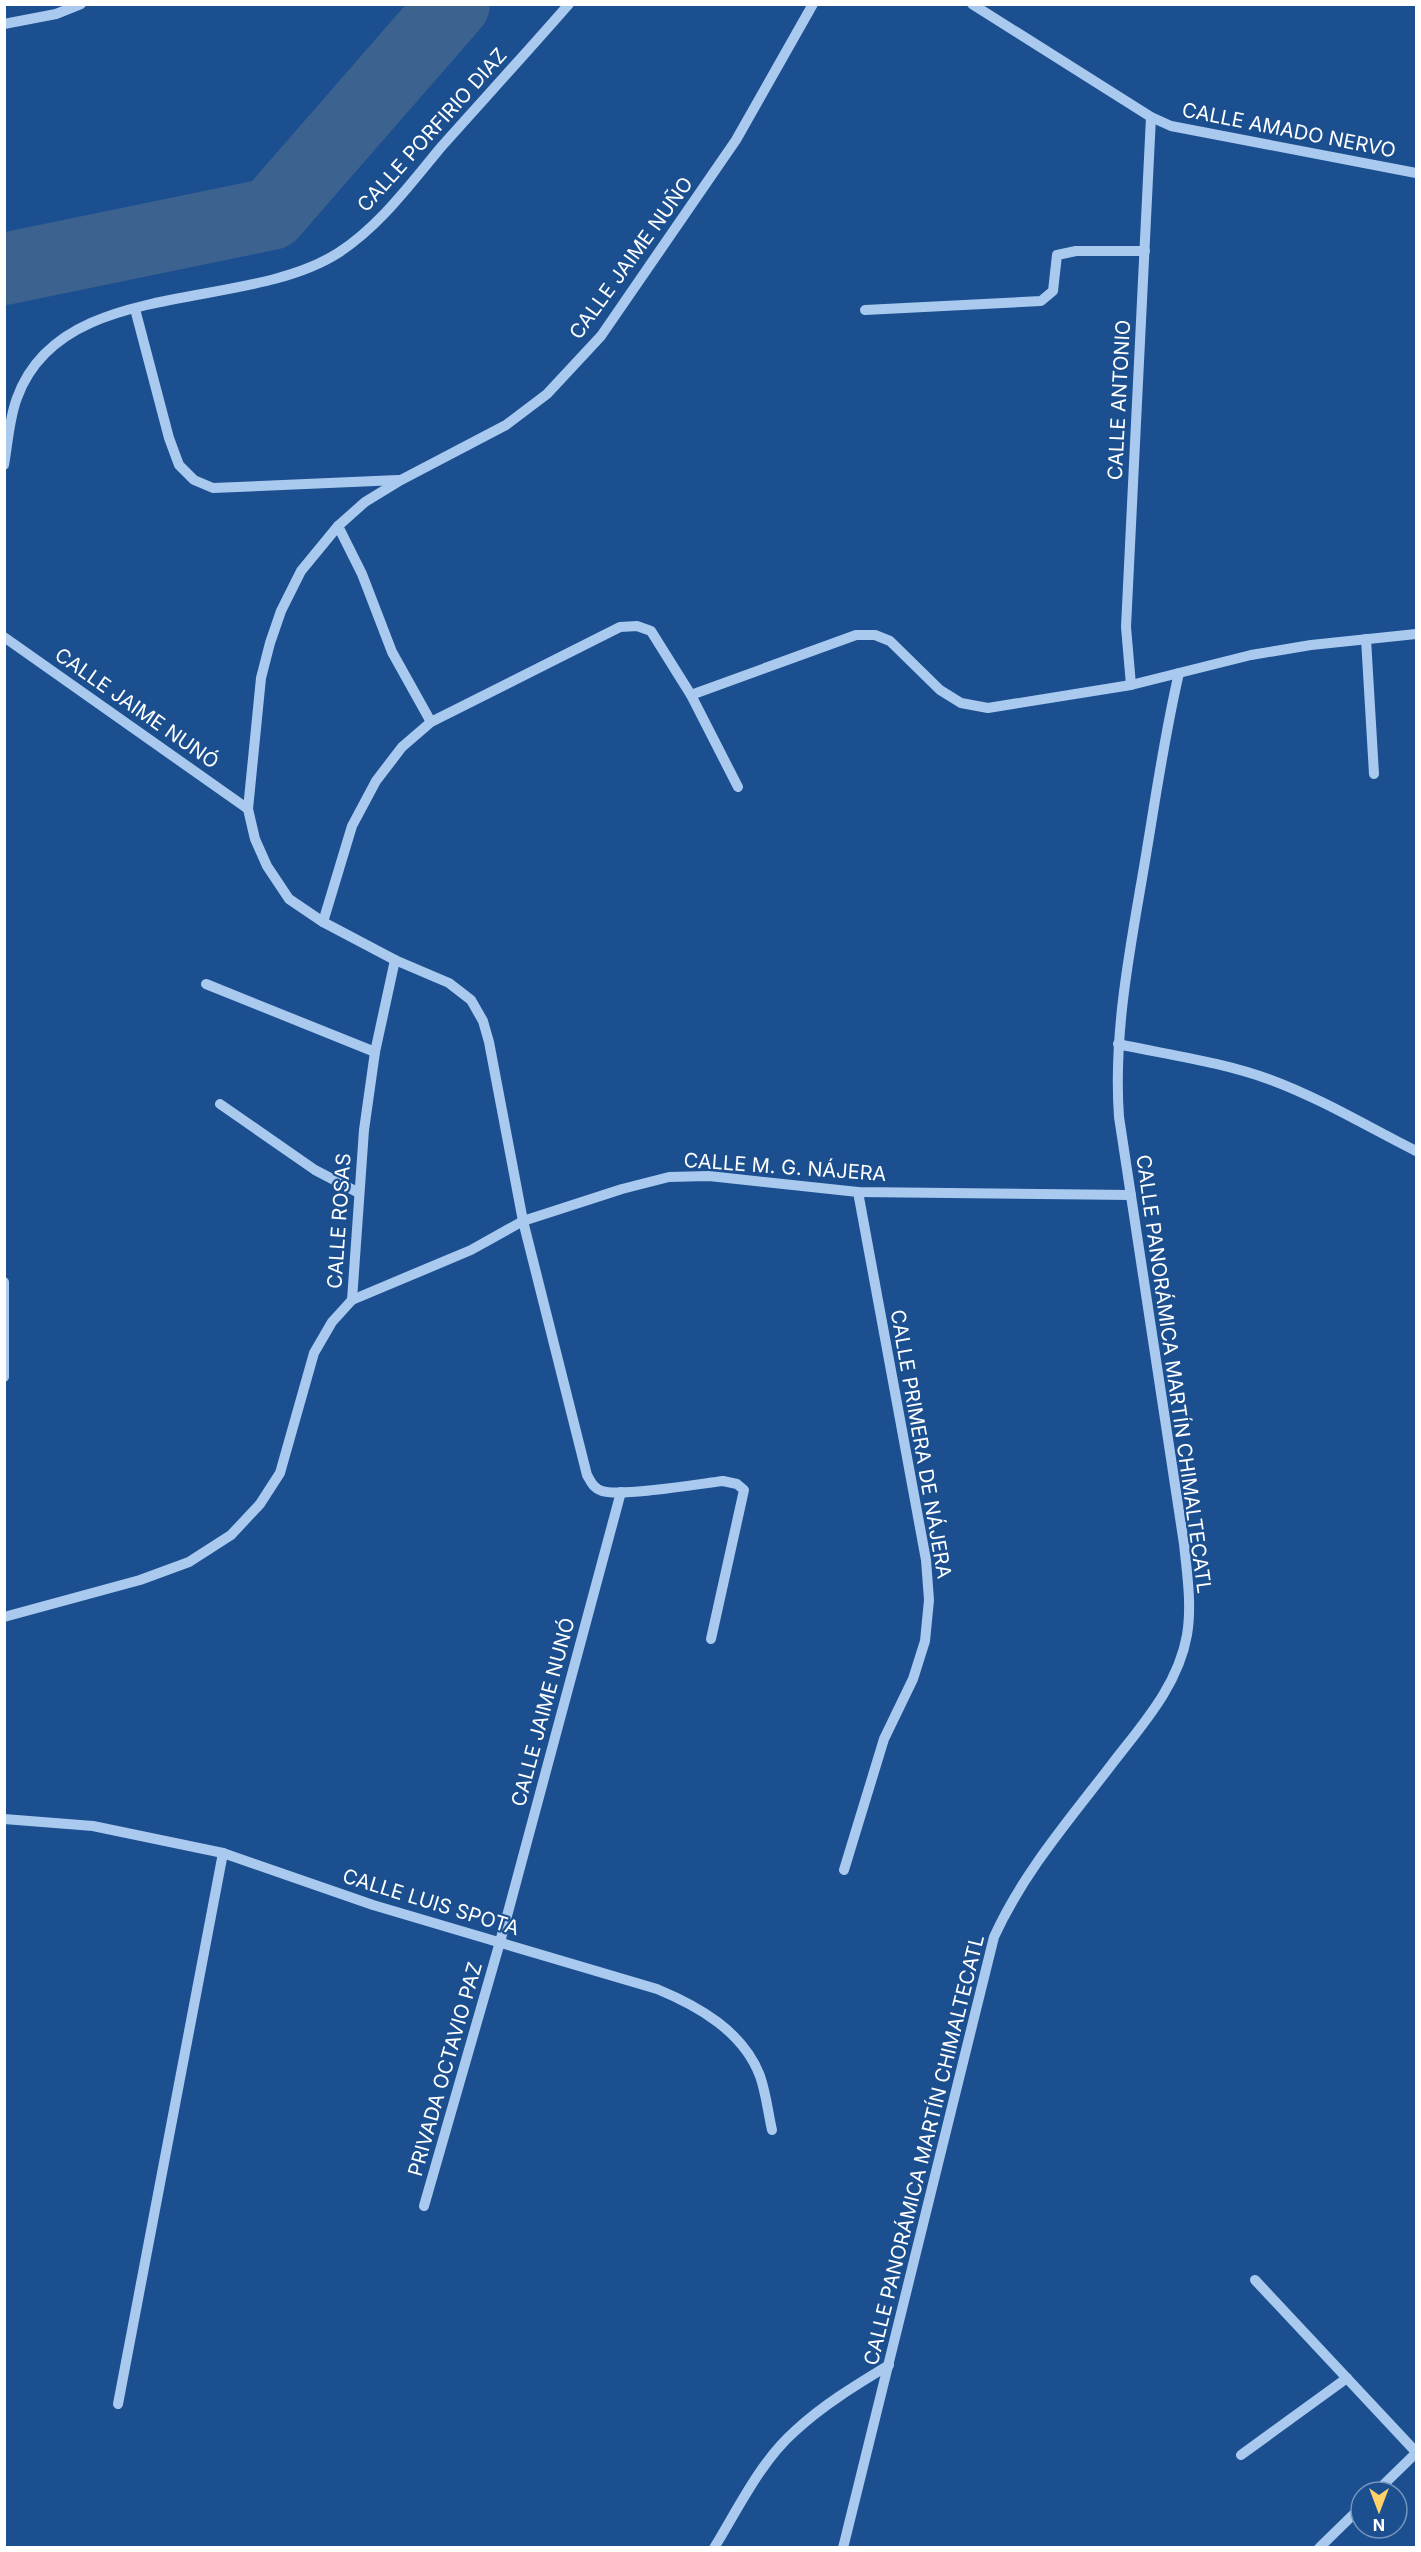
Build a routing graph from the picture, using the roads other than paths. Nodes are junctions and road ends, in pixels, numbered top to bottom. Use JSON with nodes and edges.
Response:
{"nodes":[{"id":1,"x":81,"y":4,"type":"edge"},
{"id":2,"x":569,"y":4,"type":"edge"},
{"id":3,"x":813,"y":4,"type":"edge"},
{"id":4,"x":972,"y":4,"type":"edge"},
{"id":5,"x":4,"y":24,"type":"edge"},
{"id":6,"x":1151,"y":117,"type":"junction"},
{"id":7,"x":1416,"y":173,"type":"edge"},
{"id":8,"x":1145,"y":251,"type":"junction"},
{"id":9,"x":135,"y":309,"type":"junction"},
{"id":10,"x":865,"y":310,"type":"dead end"},
{"id":11,"x":4,"y":465,"type":"edge"},
{"id":12,"x":400,"y":480,"type":"junction"},
{"id":13,"x":339,"y":526,"type":"junction"},
{"id":14,"x":1416,"y":634,"type":"edge"},
{"id":15,"x":4,"y":637,"type":"edge"},
{"id":16,"x":1365,"y":639,"type":"junction"},
{"id":17,"x":1179,"y":673,"type":"junction"},
{"id":18,"x":1131,"y":685,"type":"junction"},
{"id":19,"x":691,"y":695,"type":"junction"},
{"id":20,"x":431,"y":722,"type":"junction"},
{"id":21,"x":1374,"y":774,"type":"dead end"},
{"id":22,"x":738,"y":787,"type":"dead end"},
{"id":23,"x":248,"y":809,"type":"junction"},
{"id":24,"x":323,"y":922,"type":"junction"},
{"id":25,"x":395,"y":960,"type":"junction"},
{"id":26,"x":206,"y":984,"type":"dead end"},
{"id":27,"x":1118,"y":1044,"type":"junction"},
{"id":28,"x":375,"y":1052,"type":"junction"},
{"id":29,"x":220,"y":1104,"type":"dead end"},
{"id":30,"x":1416,"y":1151,"type":"edge"},
{"id":31,"x":858,"y":1191,"type":"junction"},
{"id":32,"x":358,"y":1193,"type":"junction"},
{"id":33,"x":1131,"y":1196,"type":"junction"},
{"id":34,"x":523,"y":1221,"type":"junction"},
{"id":35,"x":4,"y":1282,"type":"edge"},
{"id":36,"x":352,"y":1300,"type":"junction"},
{"id":37,"x":4,"y":1377,"type":"edge"},
{"id":38,"x":621,"y":1492,"type":"junction"},
{"id":39,"x":4,"y":1617,"type":"edge"},
{"id":40,"x":711,"y":1639,"type":"dead end"},
{"id":41,"x":4,"y":1820,"type":"edge"},
{"id":42,"x":223,"y":1853,"type":"junction"},
{"id":43,"x":844,"y":1870,"type":"dead end"},
{"id":44,"x":500,"y":1942,"type":"junction"},
{"id":45,"x":772,"y":2130,"type":"dead end"},
{"id":46,"x":424,"y":2206,"type":"dead end"},
{"id":47,"x":1255,"y":2280,"type":"dead end"},
{"id":48,"x":889,"y":2365,"type":"junction"},
{"id":49,"x":1347,"y":2378,"type":"junction"},
{"id":50,"x":118,"y":2404,"type":"dead end"},
{"id":51,"x":1416,"y":2452,"type":"edge"},
{"id":52,"x":1241,"y":2454,"type":"dead end"},
{"id":53,"x":1388,"y":2480,"type":"edge"},
{"id":54,"x":1349,"y":2518,"type":"edge"},
{"id":55,"x":714,"y":2547,"type":"edge"},
{"id":56,"x":843,"y":2547,"type":"edge"},
{"id":57,"x":1319,"y":2547,"type":"edge"}],
"edges":[{"from":1,"to":5,"type":"street"},
{"from":2,"to":9,"type":"street","name":"CALLE PORFIRIO DIAZ"},
{"from":3,"to":12,"type":"street","name":"CALLE JAIME NUÑO"},
{"from":4,"to":6,"type":"street","name":"CALLE AMADO NERVO"},
{"from":6,"to":7,"type":"street","name":"CALLE AMADO NERVO"},
{"from":6,"to":8,"type":"street","name":"CALLE ANTONIO"},
{"from":8,"to":10,"type":"street"},
{"from":8,"to":18,"type":"street","name":"CALLE ANTONIO"},
{"from":9,"to":11,"type":"street","name":"CALLE PORFIRIO DIAZ"},
{"from":9,"to":12,"type":"street"},
{"from":12,"to":13,"type":"street","name":"CALLE JAIME NUÑO"},
{"from":13,"to":20,"type":"street"},
{"from":13,"to":23,"type":"street","name":"CALLE JAIME NUÑO"},
{"from":14,"to":16,"type":"street"},
{"from":15,"to":23,"type":"street","name":"CALLE JAIME NUNÓ"},
{"from":16,"to":17,"type":"street"},
{"from":16,"to":21,"type":"street"},
{"from":17,"to":18,"type":"street"},
{"from":17,"to":27,"type":"street","name":"CALLE PANORÁMICA MARTÍN CHIMALTECATL"},
{"from":18,"to":19,"type":"street"},
{"from":19,"to":20,"type":"street"},
{"from":19,"to":22,"type":"street"},
{"from":20,"to":24,"type":"street"},
{"from":23,"to":24,"type":"street","name":"CALLE JAIME NUÑO"},
{"from":24,"to":25,"type":"street","name":"CALLE JAIME NUÑO"},
{"from":25,"to":28,"type":"street","name":"CALLE ROSAS"},
{"from":25,"to":34,"type":"street","name":"CALLE JAIME NUÑO"},
{"from":26,"to":28,"type":"street"},
{"from":27,"to":30,"type":"street"},
{"from":27,"to":33,"type":"street","name":"CALLE PANORÁMICA MARTÍN CHIMALTECATL"},
{"from":28,"to":32,"type":"street","name":"CALLE ROSAS"},
{"from":29,"to":32,"type":"street"},
{"from":31,"to":33,"type":"street","name":"CALLE M. G. NÁJERA"},
{"from":31,"to":34,"type":"street","name":"CALLE M. G. NÁJERA"},
{"from":31,"to":43,"type":"street","name":"CALLE PRIMERA DE NÁJERA"},
{"from":32,"to":36,"type":"street","name":"CALLE ROSAS"},
{"from":33,"to":48,"type":"street","name":"CALLE PANORÁMICA MARTÍN CHIMALTECATL"},
{"from":34,"to":36,"type":"street","name":"CALLE M. G. NÁJERA"},
{"from":34,"to":38,"type":"street","name":"CALLE JAIME NUÑO"},
{"from":35,"to":37,"type":"street"},
{"from":36,"to":39,"type":"street","name":"CALLE ROSAS"},
{"from":38,"to":40,"type":"street","name":"CALLE JAIME NUÑO"},
{"from":38,"to":44,"type":"street","name":"CALLE JAIME NUNÓ"},
{"from":41,"to":42,"type":"street","name":"CALLE LUIS SPOTA"},
{"from":42,"to":44,"type":"street","name":"CALLE LUIS SPOTA"},
{"from":42,"to":50,"type":"street"},
{"from":44,"to":45,"type":"street","name":"CALLE LUIS SPOTA"},
{"from":44,"to":46,"type":"street","name":"PRIVADA OCTAVIO PAZ"},
{"from":47,"to":49,"type":"street"},
{"from":48,"to":55,"type":"street"},
{"from":48,"to":56,"type":"street","name":"CALLE PANORÁMICA MARTÍN CHIMALTECATL"},
{"from":49,"to":51,"type":"street"},
{"from":49,"to":52,"type":"street"},
{"from":51,"to":53,"type":"street"},
{"from":54,"to":57,"type":"street"}]}
